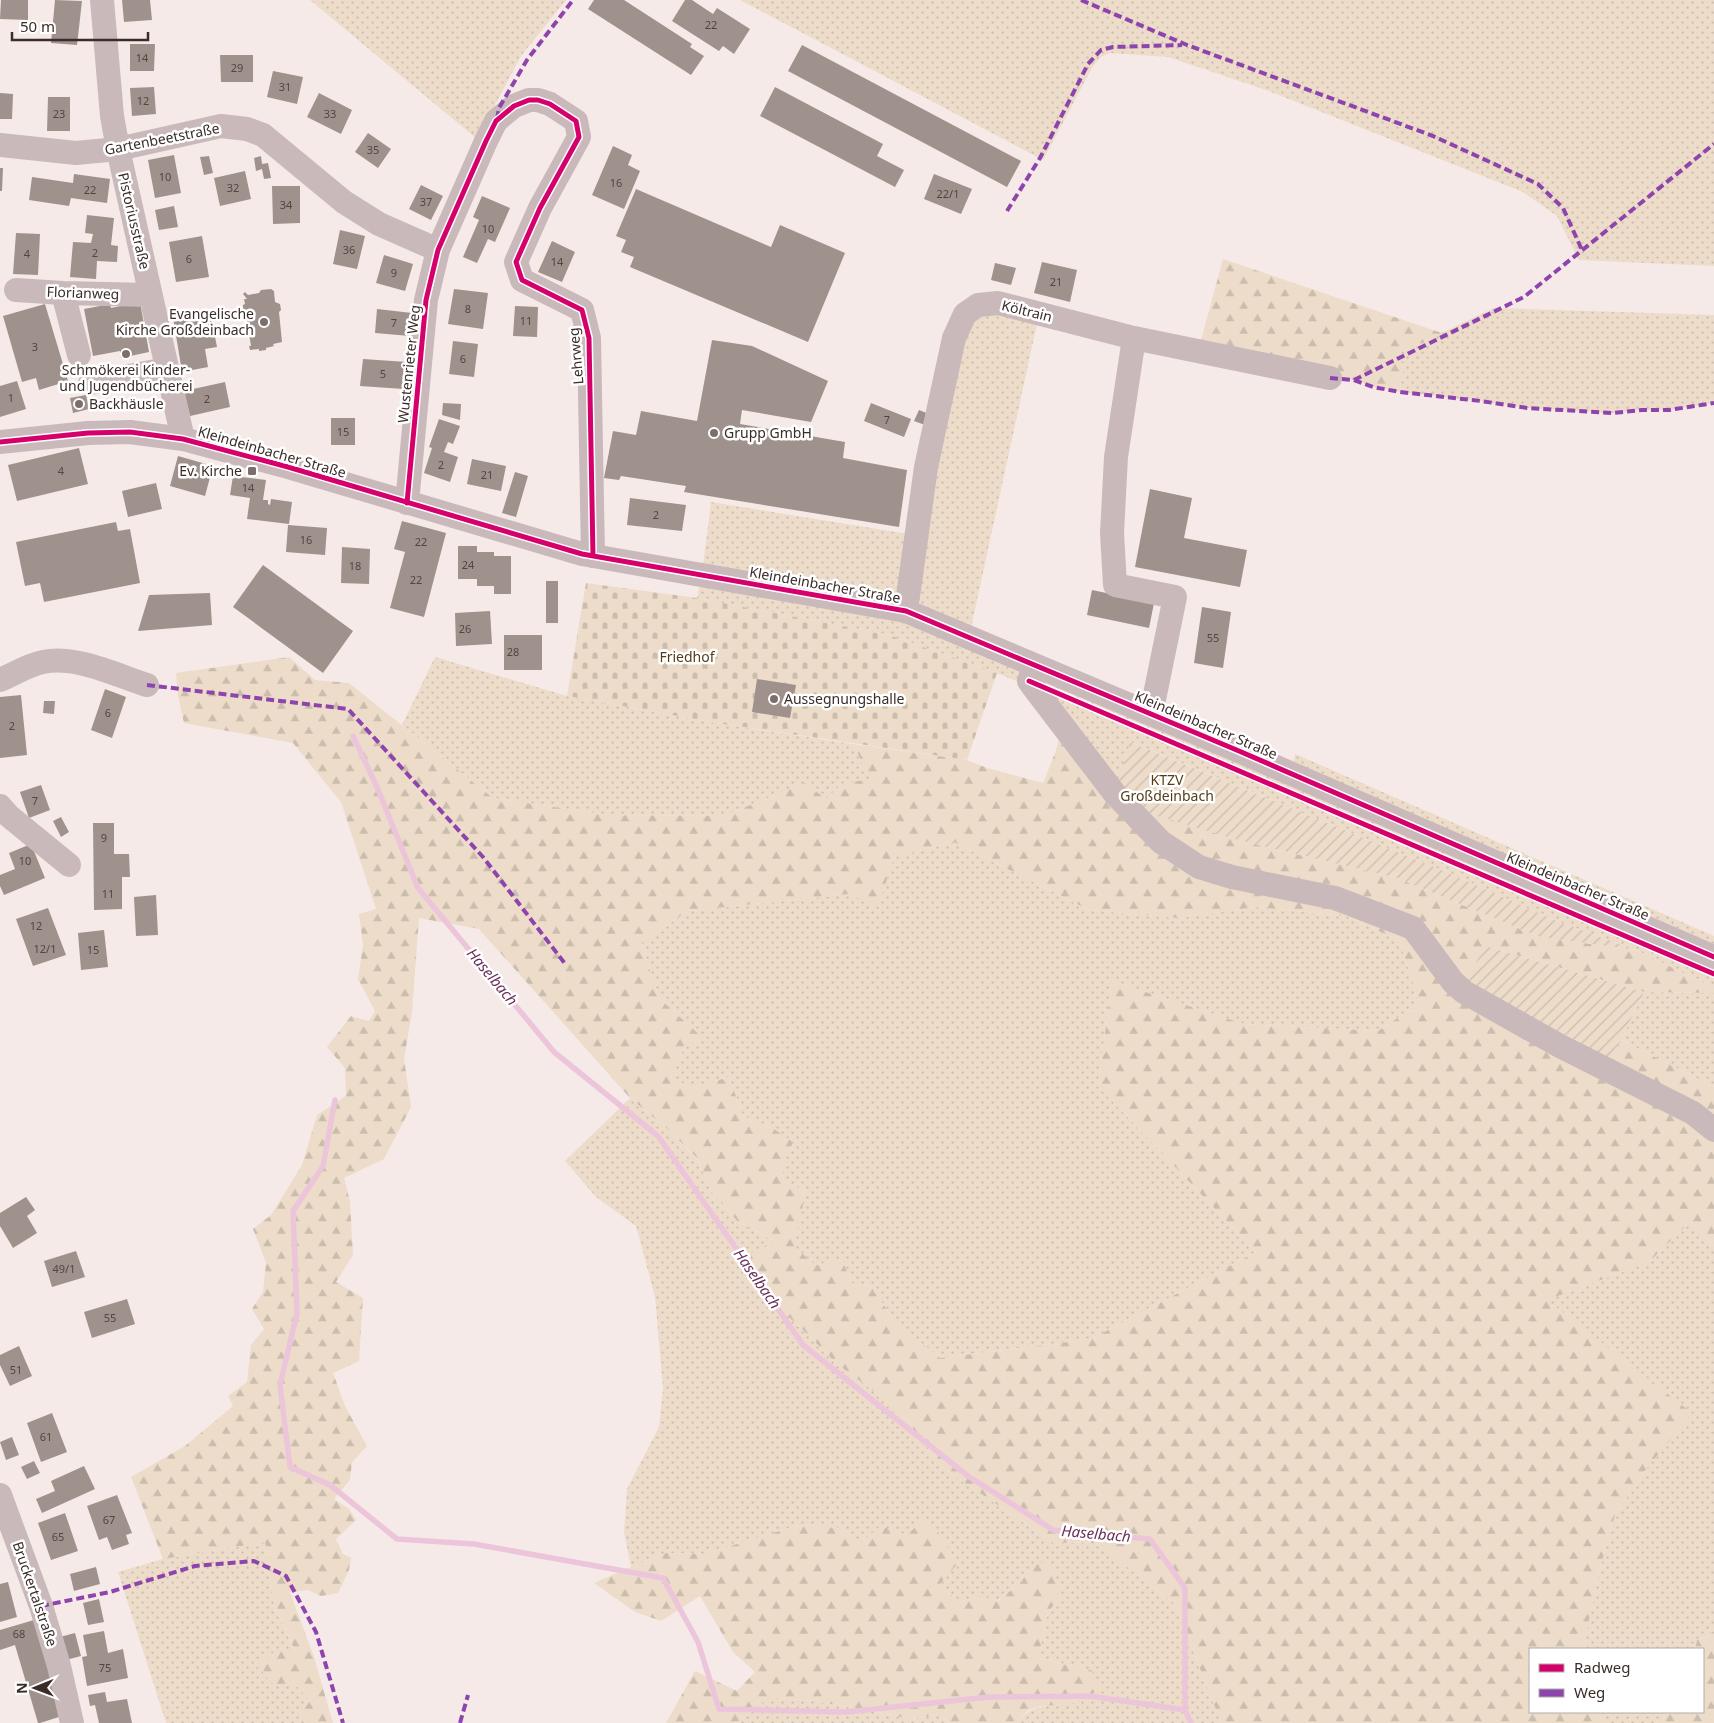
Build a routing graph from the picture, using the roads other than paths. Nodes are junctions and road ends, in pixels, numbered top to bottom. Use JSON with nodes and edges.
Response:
{"nodes":[{"id":1,"x":102,"y":0,"type":"edge"},
{"id":2,"x":496,"y":121,"type":"joint"},
{"id":3,"x":0,"y":145,"type":"edge"},
{"id":4,"x":118,"y":149,"type":"junction"},
{"id":5,"x":438,"y":250,"type":"junction"},
{"id":6,"x":16,"y":290,"type":"dead end"},
{"id":7,"x":63,"y":293,"type":"junction"},
{"id":8,"x":150,"y":295,"type":"junction"},
{"id":9,"x":1134,"y":338,"type":"junction"},
{"id":10,"x":79,"y":355,"type":"dead end"},
{"id":11,"x":167,"y":369,"type":"junction"},
{"id":12,"x":1330,"y":378,"type":"dead end"},
{"id":13,"x":90,"y":383,"type":"dead end"},
{"id":14,"x":182,"y":439,"type":"junction"},
{"id":15,"x":0,"y":442,"type":"edge"},
{"id":16,"x":407,"y":503,"type":"junction"},
{"id":17,"x":593,"y":556,"type":"junction"},
{"id":18,"x":906,"y":611,"type":"junction"},
{"id":19,"x":1034,"y":666,"type":"junction"},
{"id":20,"x":0,"y":680,"type":"edge"},
{"id":21,"x":147,"y":686,"type":"dead end"},
{"id":22,"x":1151,"y":714,"type":"junction"},
{"id":23,"x":0,"y":806,"type":"edge"},
{"id":24,"x":68,"y":865,"type":"dead end"},
{"id":25,"x":1714,"y":957,"type":"edge"},
{"id":26,"x":1714,"y":1130,"type":"edge"},
{"id":27,"x":0,"y":1495,"type":"edge"},
{"id":28,"x":72,"y":1723,"type":"edge"}],
"edges":[{"from":1,"to":4,"type":"street","name":"Pistoriusstraße"},
{"from":2,"to":5,"type":"street","name":"Wustenrieter Weg"},
{"from":2,"to":17,"type":"street","name":"Lehrweg"},
{"from":3,"to":4,"type":"street","name":"Gartenbeetstraße"},
{"from":4,"to":5,"type":"street","name":"Gartenbeetstraße"},
{"from":4,"to":8,"type":"street","name":"Pistoriusstraße"},
{"from":5,"to":16,"type":"street","name":"Wustenrieter Weg"},
{"from":6,"to":7,"type":"street","name":"Florianweg"},
{"from":7,"to":8,"type":"street","name":"Florianweg"},
{"from":7,"to":10,"type":"street"},
{"from":8,"to":11,"type":"street","name":"Pistoriusstraße"},
{"from":9,"to":12,"type":"street","name":"Költrain"},
{"from":9,"to":18,"type":"street","name":"Költrain"},
{"from":9,"to":22,"type":"street"},
{"from":11,"to":13,"type":"street"},
{"from":11,"to":14,"type":"street","name":"Pistoriusstraße"},
{"from":14,"to":15,"type":"street","name":"Kleindeinbacher Straße"},
{"from":14,"to":16,"type":"street","name":"Kleindeinbacher Straße"},
{"from":16,"to":17,"type":"street","name":"Kleindeinbacher Straße"},
{"from":17,"to":18,"type":"street","name":"Kleindeinbacher Straße"},
{"from":18,"to":19,"type":"street","name":"Kleindeinbacher Straße"},
{"from":19,"to":22,"type":"street","name":"Kleindeinbacher Straße"},
{"from":19,"to":26,"type":"street"},
{"from":20,"to":21,"type":"street"},
{"from":22,"to":25,"type":"street","name":"Kleindeinbacher Straße"},
{"from":23,"to":24,"type":"street"},
{"from":27,"to":28,"type":"street","name":"Bruckertalstraße"}]}
